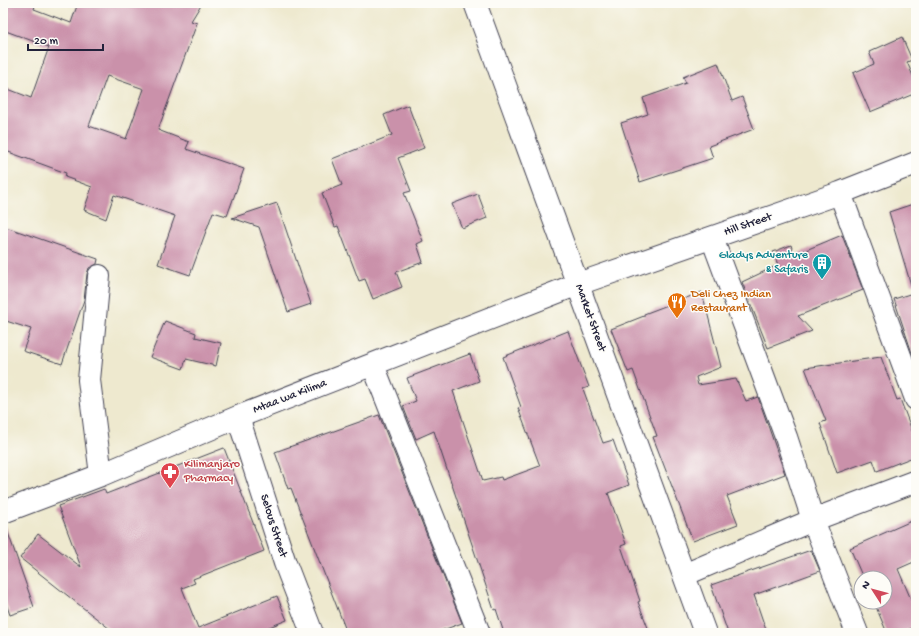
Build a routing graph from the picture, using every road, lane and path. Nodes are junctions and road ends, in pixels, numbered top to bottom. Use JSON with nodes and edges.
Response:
{"nodes":[{"id":1,"x":475,"y":3,"type":"edge"},
{"id":2,"x":916,"y":163,"type":"edge"},
{"id":3,"x":840,"y":193,"type":"junction"},
{"id":4,"x":712,"y":238,"type":"junction"},
{"id":5,"x":99,"y":276,"type":"dead end"},
{"id":6,"x":578,"y":284,"type":"junction"},
{"id":7,"x":373,"y":365,"type":"junction"},
{"id":8,"x":916,"y":399,"type":"edge"},
{"id":9,"x":238,"y":417,"type":"junction"},
{"id":10,"x":101,"y":475,"type":"junction"},
{"id":11,"x":916,"y":481,"type":"edge"},
{"id":12,"x":3,"y":512,"type":"edge"},
{"id":13,"x":813,"y":520,"type":"junction"},
{"id":14,"x":684,"y":575,"type":"junction"},
{"id":15,"x":312,"y":633,"type":"edge"},
{"id":16,"x":479,"y":633,"type":"edge"},
{"id":17,"x":705,"y":633,"type":"edge"},
{"id":18,"x":857,"y":633,"type":"edge"}],
"edges":[{"from":1,"to":6,"type":"street","name":"Market Street"},
{"from":2,"to":3,"type":"street","name":"Hill Street"},
{"from":3,"to":4,"type":"street","name":"Hill Street"},
{"from":3,"to":8,"type":"street"},
{"from":4,"to":6,"type":"street","name":"Hill Street"},
{"from":4,"to":13,"type":"street"},
{"from":5,"to":10,"type":"street"},
{"from":6,"to":7,"type":"street","name":"Mtaa wa Kilima"},
{"from":6,"to":14,"type":"street","name":"Market Street"},
{"from":7,"to":9,"type":"street","name":"Mtaa wa Kilima"},
{"from":7,"to":16,"type":"street"},
{"from":9,"to":10,"type":"street","name":"Mtaa wa Kilima"},
{"from":9,"to":15,"type":"street","name":"Selous Street"},
{"from":10,"to":12,"type":"street","name":"Mtaa wa Kilima"},
{"from":11,"to":13,"type":"street"},
{"from":13,"to":14,"type":"street"},
{"from":13,"to":18,"type":"street"},
{"from":14,"to":17,"type":"street","name":"Market Street"}]}
